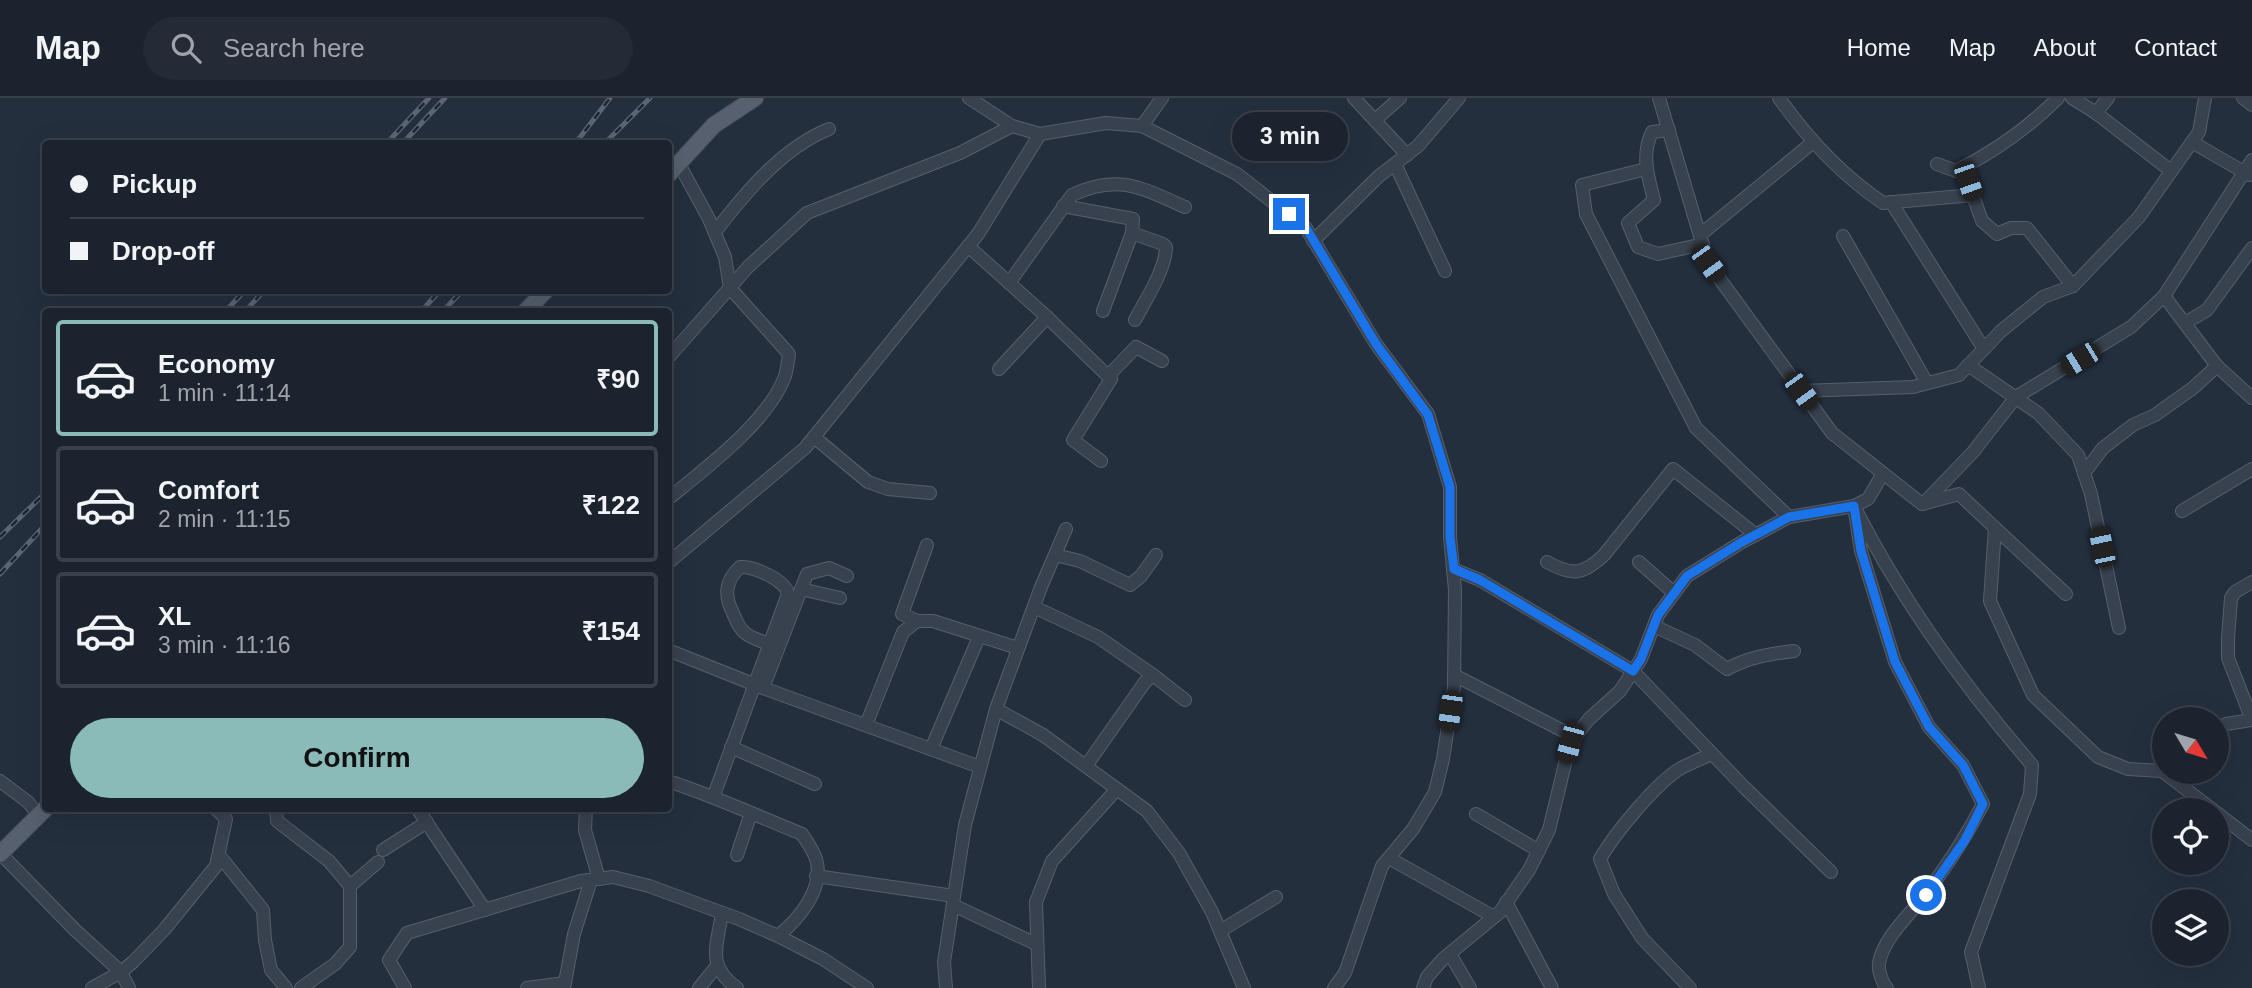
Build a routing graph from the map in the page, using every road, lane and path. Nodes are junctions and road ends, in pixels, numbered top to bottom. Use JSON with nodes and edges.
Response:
{"nodes":[{"id":1,"x":740,"y":98,"type":"edge"},
{"id":2,"x":755,"y":98,"type":"edge"},
{"id":3,"x":969,"y":98,"type":"edge"},
{"id":4,"x":1162,"y":98,"type":"edge"},
{"id":5,"x":1354,"y":98,"type":"edge"},
{"id":6,"x":1399,"y":98,"type":"edge"},
{"id":7,"x":1459,"y":98,"type":"edge"},
{"id":8,"x":1659,"y":98,"type":"edge"},
{"id":9,"x":1779,"y":98,"type":"edge"},
{"id":10,"x":2058,"y":98,"type":"edge"},
{"id":11,"x":2072,"y":98,"type":"edge"},
{"id":12,"x":2108,"y":98,"type":"edge"},
{"id":13,"x":2205,"y":98,"type":"edge"},
{"id":14,"x":2243,"y":98,"type":"edge"},
{"id":15,"x":2252,"y":105,"type":"edge"},
{"id":16,"x":2096,"y":113,"type":"junction"},
{"id":17,"x":1375,"y":120,"type":"junction"},
{"id":18,"x":1012,"y":126,"type":"junction"},
{"id":19,"x":1142,"y":126,"type":"junction"},
{"id":20,"x":829,"y":129,"type":"dead end"},
{"id":21,"x":1669,"y":130,"type":"junction"},
{"id":22,"x":1040,"y":134,"type":"junction"},
{"id":23,"x":2192,"y":142,"type":"junction"},
{"id":24,"x":1812,"y":143,"type":"junction"},
{"id":25,"x":1407,"y":155,"type":"junction"},
{"id":26,"x":2252,"y":160,"type":"edge"},
{"id":27,"x":1395,"y":164,"type":"junction"},
{"id":28,"x":1937,"y":164,"type":"dead end"},
{"id":29,"x":672,"y":167,"type":"edge"},
{"id":30,"x":1963,"y":167,"type":"junction"},
{"id":31,"x":1646,"y":169,"type":"junction"},
{"id":32,"x":2171,"y":171,"type":"junction"},
{"id":33,"x":2249,"y":174,"type":"edge"},
{"id":34,"x":1973,"y":195,"type":"junction"},
{"id":35,"x":1891,"y":202,"type":"junction"},
{"id":36,"x":1063,"y":206,"type":"junction"},
{"id":37,"x":1185,"y":207,"type":"dead end"},
{"id":38,"x":715,"y":233,"type":"junction"},
{"id":39,"x":1132,"y":233,"type":"junction"},
{"id":40,"x":1843,"y":236,"type":"dead end"},
{"id":41,"x":1701,"y":240,"type":"junction"},
{"id":42,"x":1313,"y":241,"type":"junction"},
{"id":43,"x":968,"y":246,"type":"junction"},
{"id":44,"x":2252,"y":248,"type":"edge"},
{"id":45,"x":1445,"y":271,"type":"dead end"},
{"id":46,"x":1009,"y":283,"type":"junction"},
{"id":47,"x":2073,"y":286,"type":"junction"},
{"id":48,"x":730,"y":288,"type":"junction"},
{"id":49,"x":542,"y":294,"type":"edge"},
{"id":50,"x":553,"y":294,"type":"edge"},
{"id":51,"x":2164,"y":296,"type":"junction"},
{"id":52,"x":530,"y":308,"type":"edge"},
{"id":53,"x":541,"y":308,"type":"edge"},
{"id":54,"x":1103,"y":310,"type":"dead end"},
{"id":55,"x":1047,"y":317,"type":"junction"},
{"id":56,"x":1135,"y":320,"type":"dead end"},
{"id":57,"x":2185,"y":323,"type":"junction"},
{"id":58,"x":1984,"y":349,"type":"junction"},
{"id":59,"x":672,"y":353,"type":"edge"},
{"id":60,"x":1162,"y":361,"type":"dead end"},
{"id":61,"x":1968,"y":365,"type":"junction"},
{"id":62,"x":2217,"y":366,"type":"junction"},
{"id":63,"x":999,"y":369,"type":"dead end"},
{"id":64,"x":1108,"y":376,"type":"junction"},
{"id":65,"x":1927,"y":383,"type":"junction"},
{"id":66,"x":1801,"y":391,"type":"junction"},
{"id":67,"x":2015,"y":397,"type":"junction"},
{"id":68,"x":2252,"y":398,"type":"edge"},
{"id":69,"x":814,"y":438,"type":"junction"},
{"id":70,"x":1101,"y":461,"type":"dead end"},
{"id":71,"x":2252,"y":469,"type":"edge"},
{"id":72,"x":2084,"y":473,"type":"junction"},
{"id":73,"x":1882,"y":475,"type":"junction"},
{"id":74,"x":930,"y":493,"type":"dead end"},
{"id":75,"x":672,"y":496,"type":"edge"},
{"id":76,"x":1922,"y":504,"type":"junction"},
{"id":77,"x":1854,"y":506,"type":"junction"},
{"id":78,"x":2182,"y":511,"type":"dead end"},
{"id":79,"x":1789,"y":517,"type":"junction"},
{"id":80,"x":1994,"y":528,"type":"junction"},
{"id":81,"x":1066,"y":529,"type":"dead end"},
{"id":82,"x":1756,"y":535,"type":"junction"},
{"id":83,"x":927,"y":545,"type":"dead end"},
{"id":84,"x":1055,"y":555,"type":"junction"},
{"id":85,"x":1156,"y":555,"type":"dead end"},
{"id":86,"x":672,"y":560,"type":"edge"},
{"id":87,"x":1547,"y":562,"type":"dead end"},
{"id":88,"x":1639,"y":562,"type":"dead end"},
{"id":89,"x":1454,"y":569,"type":"junction"},
{"id":90,"x":847,"y":576,"type":"dead end"},
{"id":91,"x":2252,"y":582,"type":"edge"},
{"id":92,"x":801,"y":589,"type":"junction"},
{"id":93,"x":1674,"y":593,"type":"junction"},
{"id":94,"x":2066,"y":594,"type":"dead end"},
{"id":95,"x":840,"y":598,"type":"dead end"},
{"id":96,"x":1034,"y":607,"type":"junction"},
{"id":97,"x":917,"y":621,"type":"junction"},
{"id":98,"x":1654,"y":626,"type":"junction"},
{"id":99,"x":2119,"y":628,"type":"dead end"},
{"id":100,"x":979,"y":637,"type":"junction"},
{"id":101,"x":769,"y":644,"type":"junction"},
{"id":102,"x":1018,"y":648,"type":"junction"},
{"id":103,"x":1794,"y":651,"type":"dead end"},
{"id":104,"x":672,"y":652,"type":"edge"},
{"id":105,"x":1633,"y":671,"type":"junction"},
{"id":106,"x":1153,"y":675,"type":"junction"},
{"id":107,"x":1454,"y":675,"type":"junction"},
{"id":108,"x":758,"y":686,"type":"junction"},
{"id":109,"x":1185,"y":700,"type":"dead end"},
{"id":110,"x":996,"y":709,"type":"junction"},
{"id":111,"x":2252,"y":720,"type":"edge"},
{"id":112,"x":2230,"y":723,"type":"edge"},
{"id":113,"x":866,"y":725,"type":"junction"},
{"id":114,"x":1575,"y":737,"type":"junction"},
{"id":115,"x":731,"y":747,"type":"junction"},
{"id":116,"x":931,"y":749,"type":"junction"},
{"id":117,"x":1712,"y":754,"type":"junction"},
{"id":118,"x":1086,"y":766,"type":"junction"},
{"id":119,"x":980,"y":767,"type":"junction"},
{"id":120,"x":2152,"y":770,"type":"edge"},
{"id":121,"x":0,"y":781,"type":"edge"},
{"id":122,"x":672,"y":782,"type":"edge"},
{"id":123,"x":816,"y":784,"type":"dead end"},
{"id":124,"x":2181,"y":784,"type":"edge"},
{"id":125,"x":1117,"y":789,"type":"junction"},
{"id":126,"x":714,"y":795,"type":"junction"},
{"id":127,"x":2198,"y":798,"type":"edge"},
{"id":128,"x":39,"y":811,"type":"edge"},
{"id":129,"x":219,"y":812,"type":"edge"},
{"id":130,"x":276,"y":812,"type":"edge"},
{"id":131,"x":420,"y":812,"type":"edge"},
{"id":132,"x":586,"y":812,"type":"edge"},
{"id":133,"x":751,"y":813,"type":"junction"},
{"id":134,"x":1476,"y":814,"type":"dead end"},
{"id":135,"x":427,"y":822,"type":"junction"},
{"id":136,"x":2229,"y":823,"type":"edge"},
{"id":137,"x":2252,"y":840,"type":"edge"},
{"id":138,"x":0,"y":850,"type":"edge"},
{"id":139,"x":1539,"y":851,"type":"junction"},
{"id":140,"x":219,"y":855,"type":"junction"},
{"id":141,"x":737,"y":855,"type":"dead end"},
{"id":142,"x":1389,"y":858,"type":"junction"},
{"id":143,"x":1831,"y":872,"type":"dead end"},
{"id":144,"x":816,"y":876,"type":"junction"},
{"id":145,"x":595,"y":879,"type":"junction"},
{"id":146,"x":350,"y":886,"type":"junction"},
{"id":147,"x":1276,"y":897,"type":"dead end"},
{"id":148,"x":954,"y":900,"type":"junction"},
{"id":149,"x":1506,"y":902,"type":"junction"},
{"id":150,"x":485,"y":910,"type":"junction"},
{"id":151,"x":722,"y":913,"type":"junction"},
{"id":152,"x":1494,"y":917,"type":"junction"},
{"id":153,"x":1220,"y":931,"type":"junction"},
{"id":154,"x":778,"y":936,"type":"junction"},
{"id":155,"x":1036,"y":943,"type":"junction"},
{"id":156,"x":1450,"y":954,"type":"junction"},
{"id":157,"x":716,"y":967,"type":"junction"},
{"id":158,"x":121,"y":972,"type":"junction"},
{"id":159,"x":564,"y":985,"type":"edge"},
{"id":160,"x":92,"y":988,"type":"edge"},
{"id":161,"x":128,"y":988,"type":"edge"},
{"id":162,"x":286,"y":988,"type":"edge"},
{"id":163,"x":301,"y":988,"type":"edge"},
{"id":164,"x":405,"y":988,"type":"edge"},
{"id":165,"x":527,"y":988,"type":"edge"},
{"id":166,"x":699,"y":988,"type":"edge"},
{"id":167,"x":737,"y":988,"type":"edge"},
{"id":168,"x":867,"y":988,"type":"edge"},
{"id":169,"x":946,"y":988,"type":"edge"},
{"id":170,"x":1039,"y":988,"type":"edge"},
{"id":171,"x":1244,"y":988,"type":"edge"},
{"id":172,"x":1334,"y":988,"type":"edge"},
{"id":173,"x":1423,"y":988,"type":"edge"},
{"id":174,"x":1470,"y":988,"type":"edge"},
{"id":175,"x":1552,"y":988,"type":"edge"},
{"id":176,"x":1690,"y":988,"type":"edge"},
{"id":177,"x":1887,"y":988,"type":"edge"},
{"id":178,"x":1979,"y":988,"type":"edge"}],
"edges":[{"from":1,"to":29,"type":"main road"},
{"from":2,"to":29,"type":"main road"},
{"from":3,"to":18,"type":"street"},
{"from":4,"to":19,"type":"street"},
{"from":5,"to":17,"type":"street"},
{"from":6,"to":17,"type":"street"},
{"from":7,"to":25,"type":"street"},
{"from":8,"to":21,"type":"street"},
{"from":9,"to":24,"type":"street"},
{"from":10,"to":30,"type":"street"},
{"from":11,"to":16,"type":"street"},
{"from":12,"to":16,"type":"street"},
{"from":13,"to":23,"type":"street"},
{"from":14,"to":15,"type":"street"},
{"from":16,"to":32,"type":"street"},
{"from":17,"to":25,"type":"street"},
{"from":18,"to":22,"type":"street"},
{"from":18,"to":48,"type":"street"},
{"from":19,"to":22,"type":"street"},
{"from":19,"to":42,"type":"street"},
{"from":20,"to":38,"type":"street"},
{"from":21,"to":31,"type":"street"},
{"from":21,"to":41,"type":"street"},
{"from":22,"to":43,"type":"street"},
{"from":23,"to":32,"type":"street"},
{"from":23,"to":33,"type":"street"},
{"from":24,"to":35,"type":"street"},
{"from":24,"to":41,"type":"street"},
{"from":25,"to":27,"type":"street"},
{"from":26,"to":33,"type":"street"},
{"from":27,"to":42,"type":"street"},
{"from":27,"to":45,"type":"street"},
{"from":28,"to":30,"type":"street"},
{"from":29,"to":38,"type":"street"},
{"from":30,"to":34,"type":"street"},
{"from":31,"to":41,"type":"street"},
{"from":31,"to":79,"type":"street"},
{"from":32,"to":47,"type":"street"},
{"from":33,"to":51,"type":"street"},
{"from":34,"to":35,"type":"street"},
{"from":34,"to":47,"type":"street"},
{"from":35,"to":58,"type":"street"},
{"from":36,"to":37,"type":"street"},
{"from":36,"to":39,"type":"street"},
{"from":36,"to":46,"type":"street"},
{"from":38,"to":48,"type":"street"},
{"from":39,"to":54,"type":"street"},
{"from":39,"to":56,"type":"street"},
{"from":40,"to":65,"type":"street"},
{"from":41,"to":66,"type":"street"},
{"from":42,"to":89,"type":"street"},
{"from":43,"to":46,"type":"street"},
{"from":43,"to":69,"type":"street"},
{"from":44,"to":57,"type":"street"},
{"from":46,"to":55,"type":"street"},
{"from":47,"to":58,"type":"street"},
{"from":48,"to":59,"type":"street"},
{"from":48,"to":75,"type":"street"},
{"from":49,"to":52,"type":"main road"},
{"from":50,"to":53,"type":"main road"},
{"from":51,"to":57,"type":"street"},
{"from":51,"to":67,"type":"street"},
{"from":55,"to":63,"type":"street"},
{"from":55,"to":64,"type":"street"},
{"from":57,"to":62,"type":"street"},
{"from":58,"to":61,"type":"street"},
{"from":60,"to":64,"type":"street"},
{"from":61,"to":65,"type":"street"},
{"from":61,"to":67,"type":"street"},
{"from":62,"to":68,"type":"street"},
{"from":62,"to":72,"type":"street"},
{"from":64,"to":70,"type":"street"},
{"from":65,"to":66,"type":"street"},
{"from":66,"to":73,"type":"street"},
{"from":67,"to":72,"type":"street"},
{"from":67,"to":76,"type":"street"},
{"from":69,"to":74,"type":"street"},
{"from":69,"to":86,"type":"street"},
{"from":71,"to":78,"type":"street"},
{"from":72,"to":99,"type":"street"},
{"from":73,"to":76,"type":"street"},
{"from":73,"to":77,"type":"street"},
{"from":76,"to":80,"type":"street"},
{"from":77,"to":79,"type":"street"},
{"from":77,"to":177,"type":"street"},
{"from":77,"to":178,"type":"street"},
{"from":79,"to":82,"type":"street"},
{"from":80,"to":94,"type":"street"},
{"from":80,"to":120,"type":"street"},
{"from":81,"to":84,"type":"street"},
{"from":82,"to":87,"type":"street"},
{"from":82,"to":93,"type":"street"},
{"from":83,"to":97,"type":"street"},
{"from":84,"to":85,"type":"street"},
{"from":84,"to":96,"type":"street"},
{"from":88,"to":93,"type":"street"},
{"from":89,"to":105,"type":"street"},
{"from":89,"to":107,"type":"street"},
{"from":90,"to":92,"type":"street"},
{"from":91,"to":111,"type":"street"},
{"from":92,"to":95,"type":"street"},
{"from":92,"to":108,"type":"street"},
{"from":93,"to":98,"type":"street"},
{"from":96,"to":102,"type":"street"},
{"from":96,"to":106,"type":"street"},
{"from":97,"to":100,"type":"street"},
{"from":97,"to":113,"type":"street"},
{"from":98,"to":103,"type":"street"},
{"from":98,"to":105,"type":"street"},
{"from":100,"to":102,"type":"street"},
{"from":100,"to":116,"type":"street"},
{"from":101,"to":101,"type":"street"},
{"from":101,"to":108,"type":"street"},
{"from":102,"to":110,"type":"street"},
{"from":104,"to":108,"type":"street"},
{"from":105,"to":114,"type":"street"},
{"from":105,"to":117,"type":"street"},
{"from":106,"to":109,"type":"street"},
{"from":106,"to":118,"type":"street"},
{"from":107,"to":114,"type":"street"},
{"from":107,"to":142,"type":"street"},
{"from":108,"to":113,"type":"street"},
{"from":108,"to":115,"type":"street"},
{"from":110,"to":118,"type":"street"},
{"from":110,"to":119,"type":"street"},
{"from":111,"to":112,"type":"street"},
{"from":113,"to":116,"type":"street"},
{"from":114,"to":139,"type":"street"},
{"from":115,"to":123,"type":"street"},
{"from":115,"to":126,"type":"street"},
{"from":116,"to":119,"type":"street"},
{"from":117,"to":143,"type":"street"},
{"from":117,"to":176,"type":"street"},
{"from":118,"to":125,"type":"street"},
{"from":119,"to":148,"type":"street"},
{"from":121,"to":128,"type":"street"},
{"from":122,"to":126,"type":"street"},
{"from":124,"to":127,"type":"street"},
{"from":125,"to":153,"type":"street"},
{"from":125,"to":155,"type":"street"},
{"from":126,"to":133,"type":"street"},
{"from":128,"to":138,"type":"main road"},
{"from":129,"to":140,"type":"street"},
{"from":130,"to":146,"type":"street"},
{"from":131,"to":135,"type":"street"},
{"from":132,"to":145,"type":"street"},
{"from":133,"to":141,"type":"street"},
{"from":133,"to":144,"type":"street"},
{"from":134,"to":139,"type":"street"},
{"from":135,"to":146,"type":"street"},
{"from":135,"to":150,"type":"street"},
{"from":136,"to":137,"type":"street"},
{"from":138,"to":158,"type":"street"},
{"from":139,"to":149,"type":"street"},
{"from":140,"to":158,"type":"street"},
{"from":140,"to":162,"type":"street"},
{"from":142,"to":152,"type":"street"},
{"from":142,"to":172,"type":"street"},
{"from":144,"to":148,"type":"street"},
{"from":144,"to":154,"type":"street"},
{"from":145,"to":150,"type":"street"},
{"from":145,"to":151,"type":"street"},
{"from":145,"to":159,"type":"street"},
{"from":146,"to":163,"type":"street"},
{"from":147,"to":153,"type":"street"},
{"from":148,"to":155,"type":"street"},
{"from":148,"to":169,"type":"street"},
{"from":149,"to":152,"type":"street"},
{"from":149,"to":175,"type":"street"},
{"from":150,"to":164,"type":"street"},
{"from":151,"to":154,"type":"street"},
{"from":151,"to":157,"type":"street"},
{"from":152,"to":156,"type":"street"},
{"from":153,"to":171,"type":"street"},
{"from":154,"to":168,"type":"street"},
{"from":155,"to":170,"type":"street"},
{"from":156,"to":173,"type":"street"},
{"from":156,"to":174,"type":"street"},
{"from":157,"to":166,"type":"street"},
{"from":157,"to":167,"type":"street"},
{"from":158,"to":160,"type":"street"},
{"from":158,"to":161,"type":"street"},
{"from":159,"to":165,"type":"street"}]}
